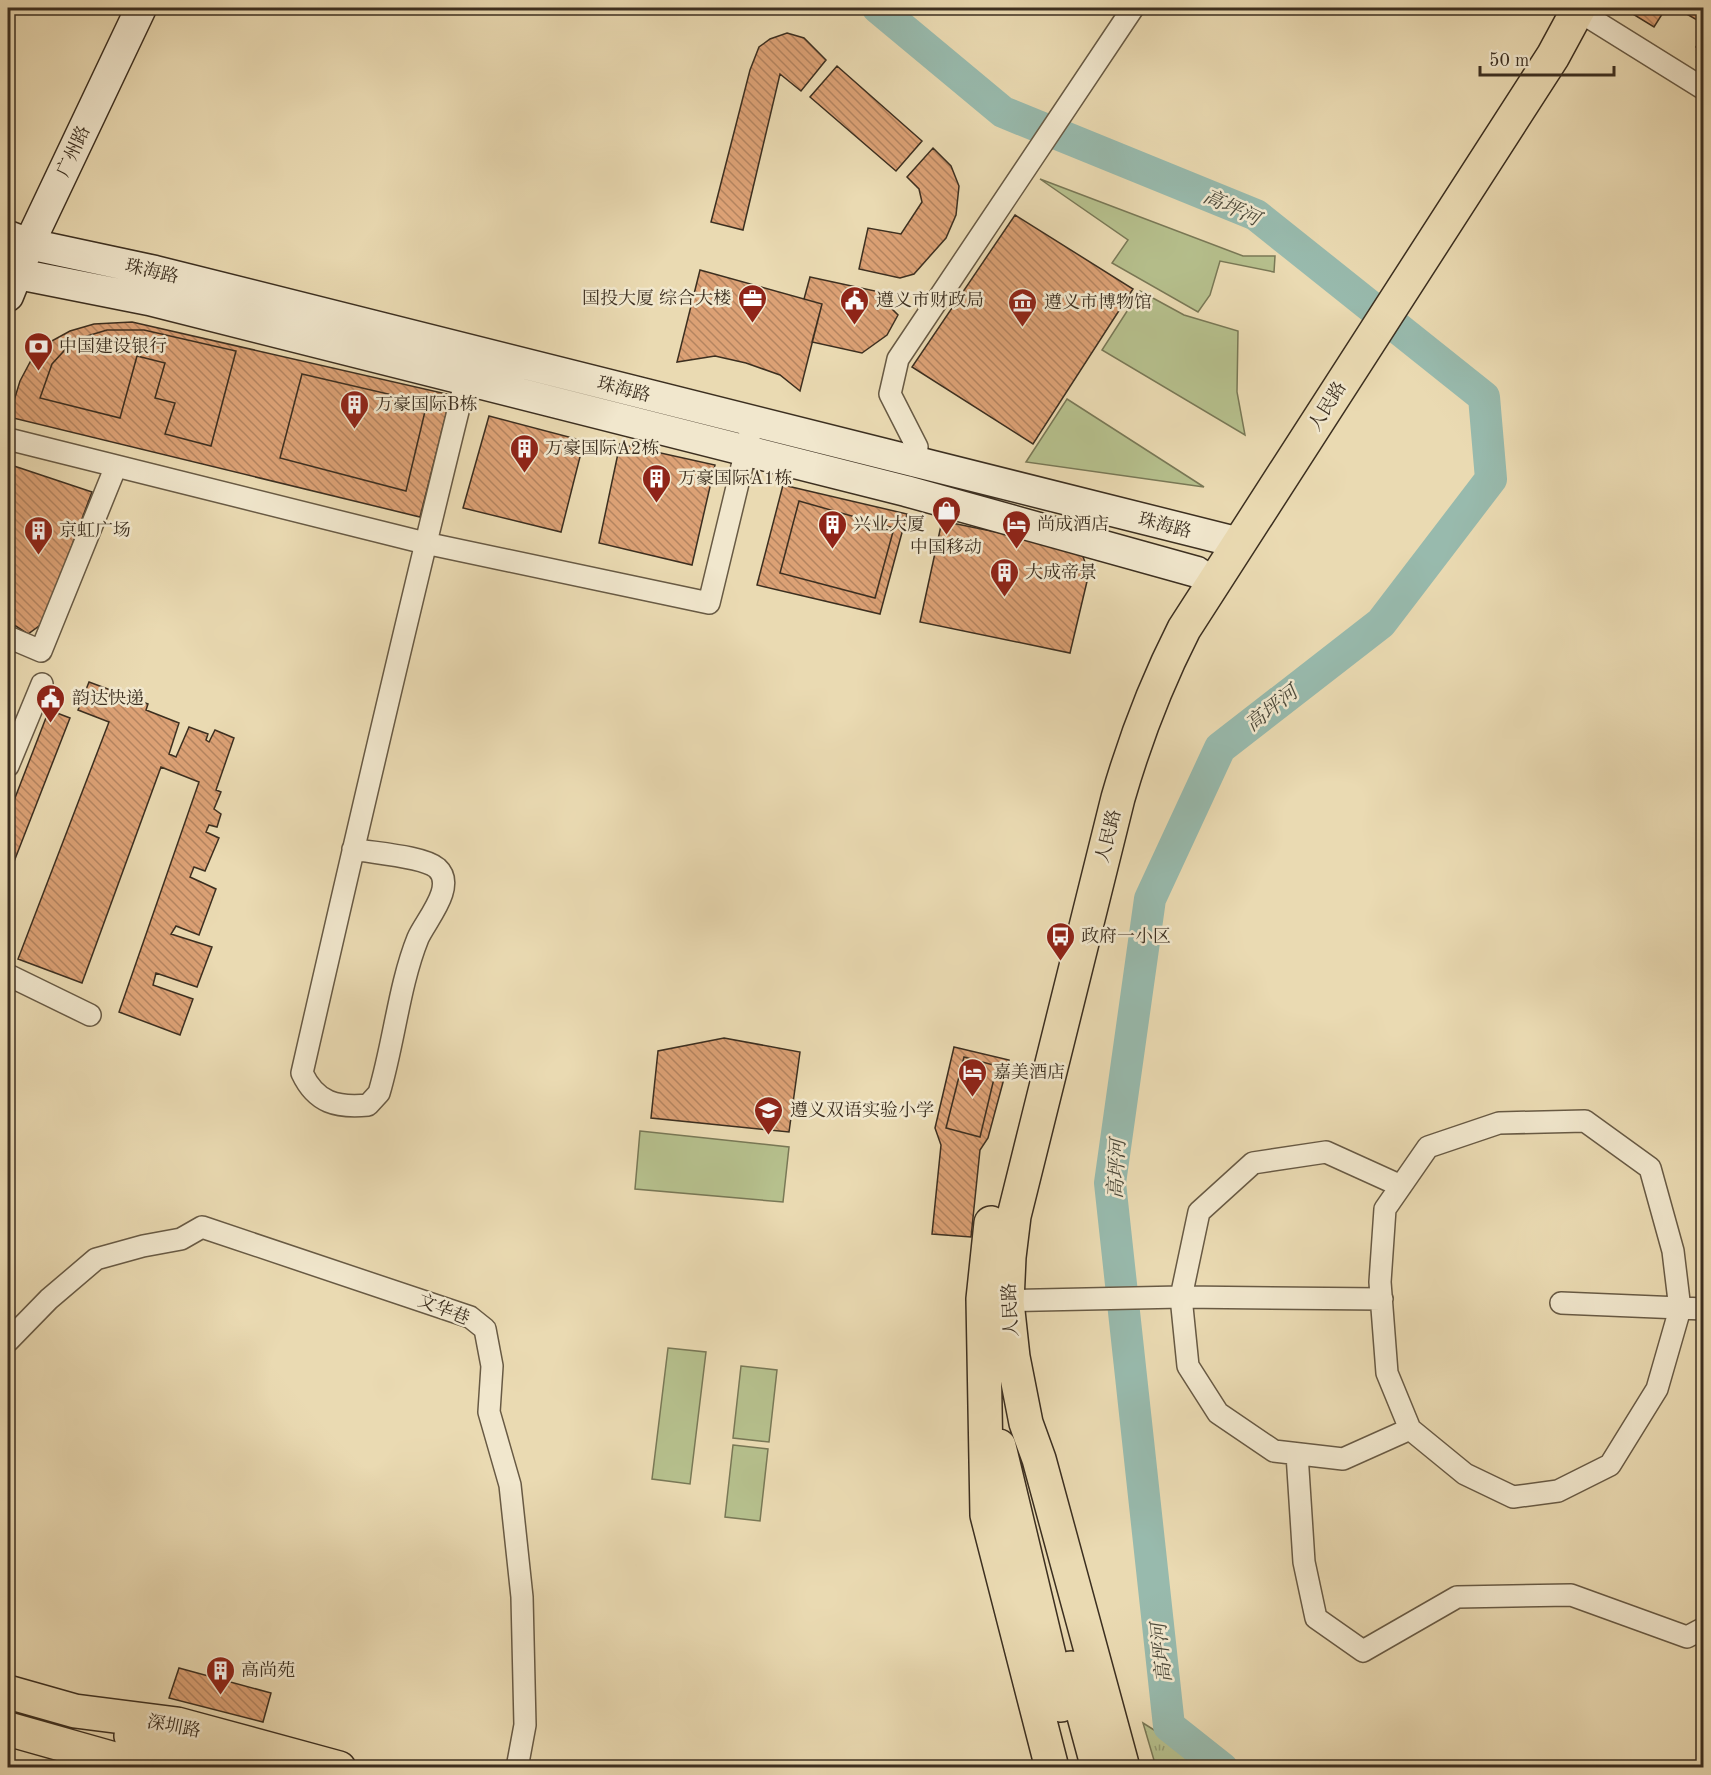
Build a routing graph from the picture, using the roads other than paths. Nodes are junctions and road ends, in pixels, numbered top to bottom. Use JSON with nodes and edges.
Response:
{"nodes":[{"id":1,"x":118,"y":8,"type":"edge"},
{"id":2,"x":141,"y":8,"type":"edge"},
{"id":3,"x":1133,"y":8,"type":"edge"},
{"id":4,"x":1574,"y":8,"type":"edge"},
{"id":5,"x":1704,"y":89,"type":"edge"},
{"id":6,"x":13,"y":240,"type":"edge"},
{"id":7,"x":10,"y":281,"type":"edge"},
{"id":8,"x":473,"y":351,"type":"junction"},
{"id":9,"x":466,"y":380,"type":"junction"},
{"id":10,"x":753,"y":421,"type":"junction"},
{"id":11,"x":8,"y":439,"type":"edge"},
{"id":12,"x":746,"y":451,"type":"junction"},
{"id":13,"x":914,"y":461,"type":"junction"},
{"id":14,"x":116,"y":466,"type":"junction"},
{"id":15,"x":1230,"y":541,"type":"junction"},
{"id":16,"x":425,"y":543,"type":"junction"},
{"id":17,"x":1205,"y":578,"type":"junction"},
{"id":18,"x":8,"y":637,"type":"edge"},
{"id":19,"x":42,"y":684,"type":"dead end"},
{"id":20,"x":8,"y":766,"type":"edge"},
{"id":21,"x":352,"y":849,"type":"junction"},
{"id":22,"x":8,"y":975,"type":"edge"},
{"id":23,"x":90,"y":1015,"type":"dead end"},
{"id":24,"x":1401,"y":1186,"type":"junction"},
{"id":25,"x":1181,"y":1297,"type":"junction"},
{"id":26,"x":1382,"y":1299,"type":"junction"},
{"id":27,"x":995,"y":1301,"type":"junction"},
{"id":28,"x":1561,"y":1303,"type":"dead end"},
{"id":29,"x":1680,"y":1309,"type":"junction"},
{"id":30,"x":1704,"y":1309,"type":"edge"},
{"id":31,"x":8,"y":1341,"type":"edge"},
{"id":32,"x":1013,"y":1357,"type":"junction"},
{"id":33,"x":986,"y":1373,"type":"junction"},
{"id":34,"x":1410,"y":1429,"type":"junction"},
{"id":35,"x":1297,"y":1454,"type":"junction"},
{"id":36,"x":1704,"y":1628,"type":"edge"},
{"id":37,"x":8,"y":1692,"type":"edge"},
{"id":38,"x":75,"y":1711,"type":"junction"},
{"id":39,"x":8,"y":1729,"type":"edge"},
{"id":40,"x":135,"y":1750,"type":"edge"},
{"id":41,"x":196,"y":1767,"type":"edge"},
{"id":42,"x":252,"y":1767,"type":"edge"},
{"id":43,"x":339,"y":1767,"type":"edge"},
{"id":44,"x":517,"y":1767,"type":"edge"},
{"id":45,"x":1052,"y":1767,"type":"edge"},
{"id":46,"x":1076,"y":1767,"type":"edge"},
{"id":47,"x":1098,"y":1767,"type":"edge"},
{"id":48,"x":1123,"y":1767,"type":"edge"}],
"edges":[{"from":1,"to":6,"type":"street","name":"广州路"},
{"from":2,"to":6,"type":"street","name":"广州路"},
{"from":3,"to":13,"type":"street"},
{"from":4,"to":5,"type":"street"},
{"from":4,"to":15,"type":"main road","name":"人民路"},
{"from":6,"to":7,"type":"street","name":"广州路"},
{"from":6,"to":8,"type":"street","name":"珠海路"},
{"from":7,"to":9,"type":"street","name":"珠海路"},
{"from":8,"to":9,"type":"street"},
{"from":8,"to":10,"type":"street","name":"珠海路"},
{"from":9,"to":12,"type":"street","name":"珠海路"},
{"from":9,"to":16,"type":"street"},
{"from":10,"to":12,"type":"street"},
{"from":10,"to":13,"type":"street","name":"珠海路"},
{"from":11,"to":14,"type":"street"},
{"from":12,"to":16,"type":"street"},
{"from":12,"to":17,"type":"street","name":"珠海路"},
{"from":13,"to":15,"type":"street","name":"珠海路"},
{"from":14,"to":16,"type":"street"},
{"from":14,"to":18,"type":"street"},
{"from":15,"to":17,"type":"main road","name":"人民路"},
{"from":16,"to":21,"type":"street"},
{"from":17,"to":27,"type":"main road","name":"人民路"},
{"from":19,"to":20,"type":"street"},
{"from":21,"to":21,"type":"street"},
{"from":22,"to":23,"type":"street"},
{"from":24,"to":25,"type":"street"},
{"from":24,"to":26,"type":"street"},
{"from":24,"to":29,"type":"street"},
{"from":25,"to":26,"type":"street"},
{"from":25,"to":27,"type":"street"},
{"from":25,"to":35,"type":"street"},
{"from":26,"to":34,"type":"street"},
{"from":27,"to":32,"type":"main road","name":"人民路"},
{"from":27,"to":33,"type":"main road","name":"人民路"},
{"from":28,"to":29,"type":"street"},
{"from":29,"to":30,"type":"street"},
{"from":29,"to":34,"type":"street"},
{"from":31,"to":44,"type":"street","name":"文华巷"},
{"from":32,"to":47,"type":"main road"},
{"from":32,"to":48,"type":"main road","name":"人民路"},
{"from":33,"to":45,"type":"main road","name":"人民路"},
{"from":33,"to":46,"type":"main road"},
{"from":34,"to":35,"type":"street"},
{"from":35,"to":36,"type":"street"},
{"from":37,"to":38,"type":"main road","name":"深圳路"},
{"from":38,"to":40,"type":"main road"},
{"from":38,"to":43,"type":"main road","name":"深圳路"},
{"from":39,"to":40,"type":"main road"},
{"from":40,"to":41,"type":"main road"},
{"from":40,"to":42,"type":"main road"}]}
